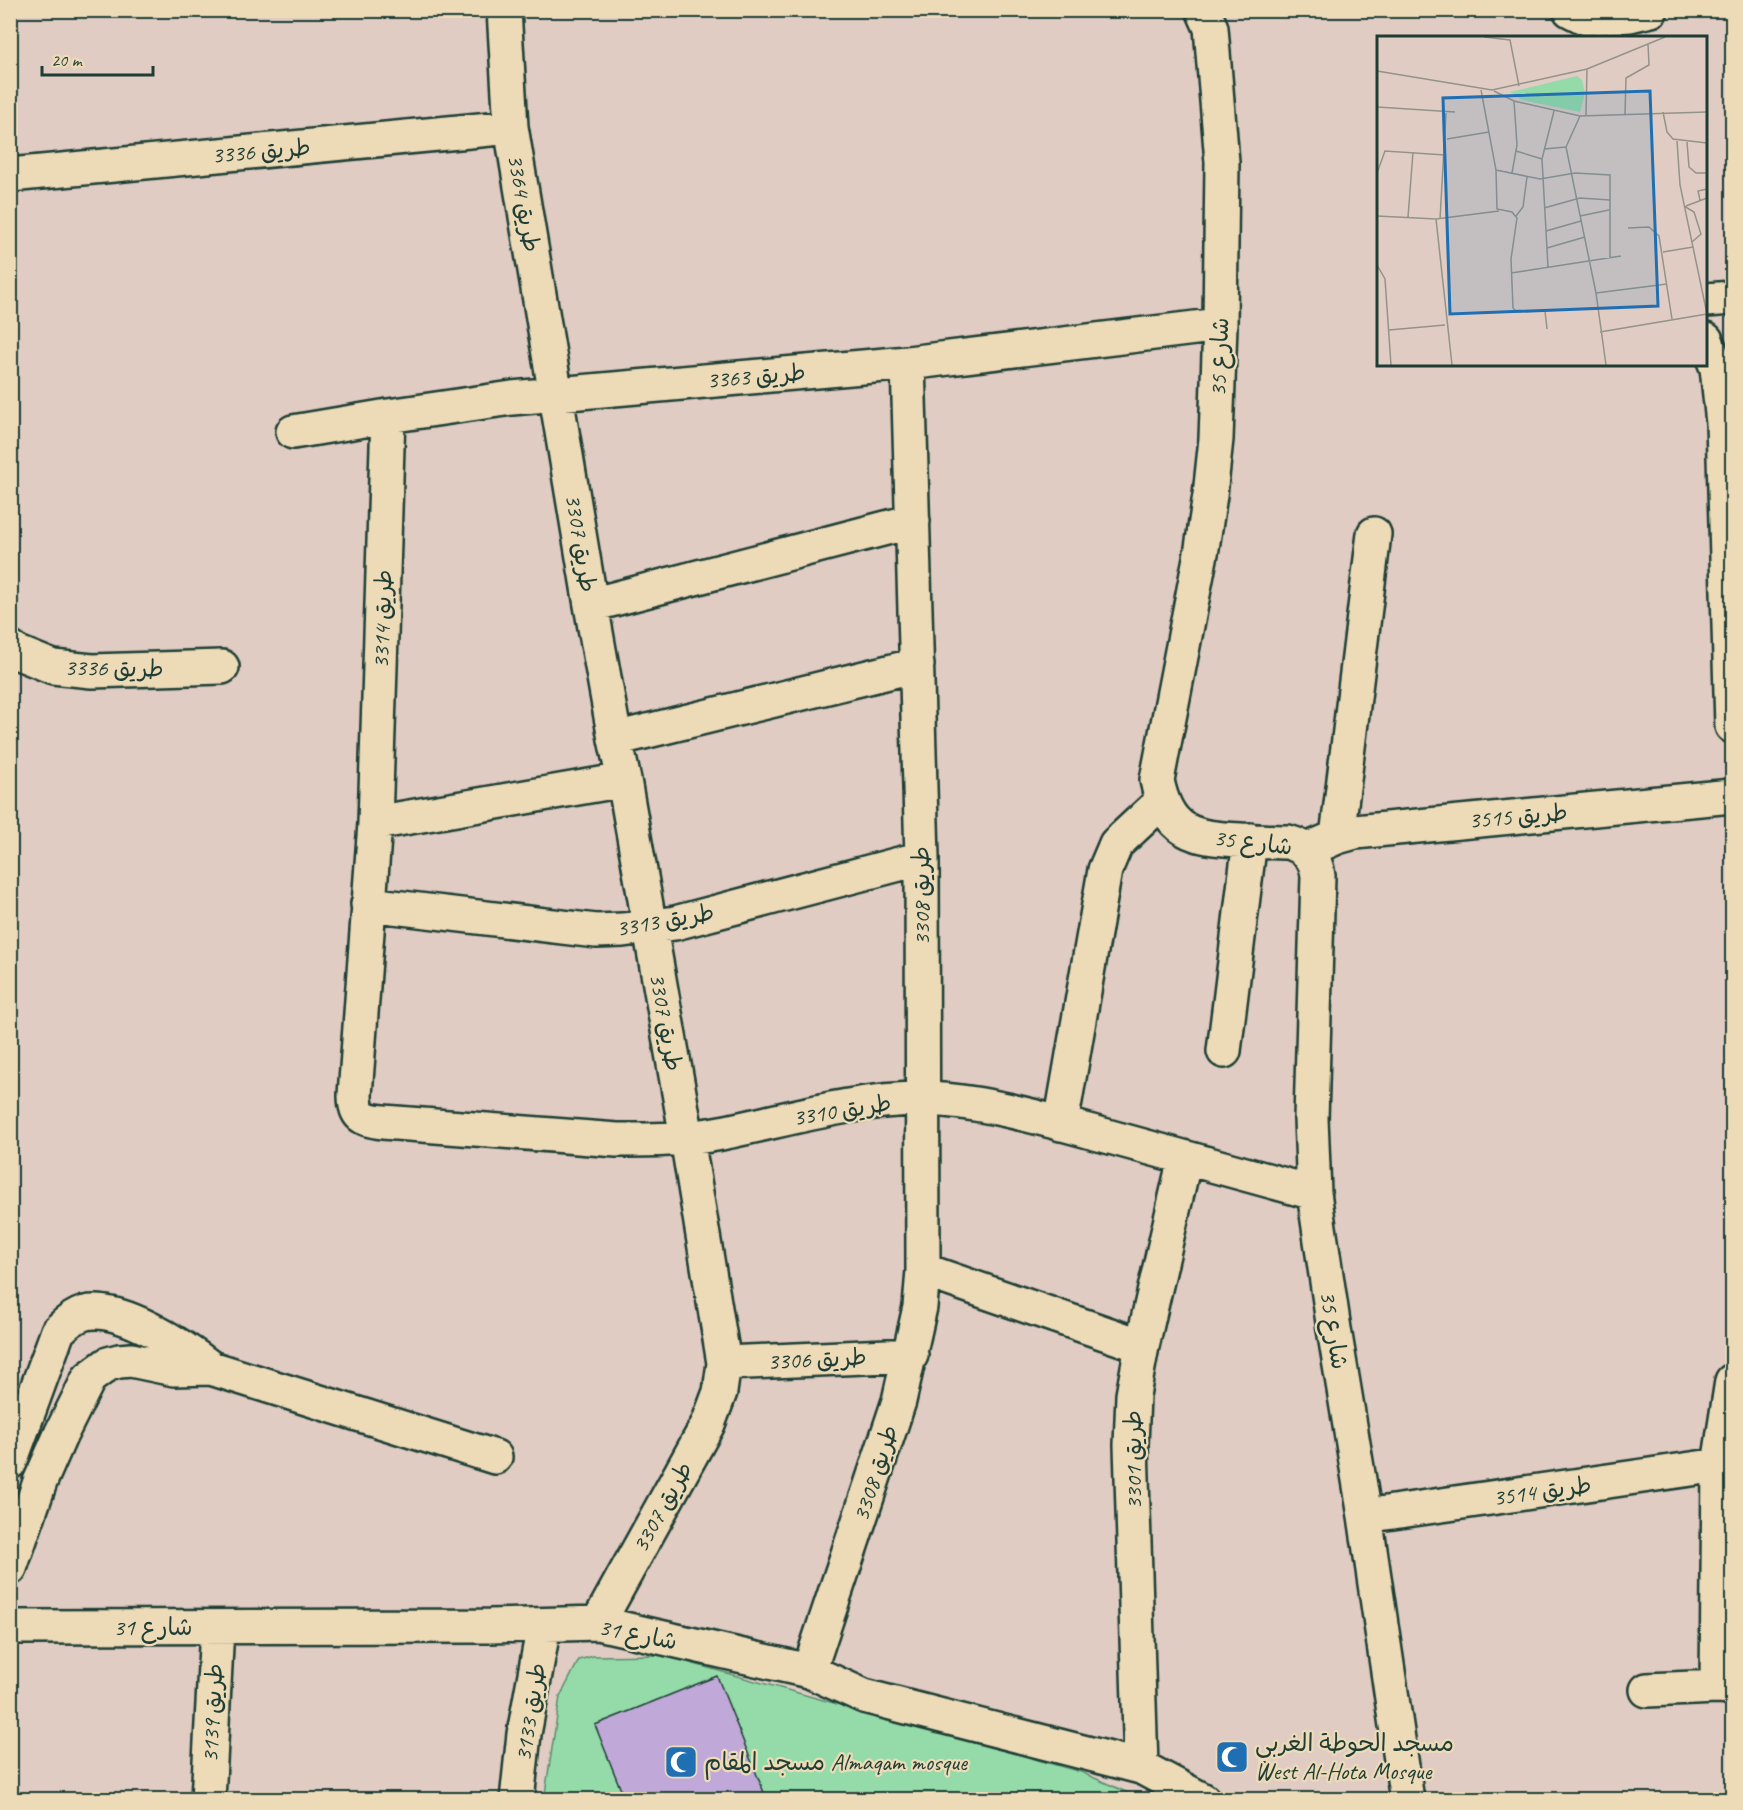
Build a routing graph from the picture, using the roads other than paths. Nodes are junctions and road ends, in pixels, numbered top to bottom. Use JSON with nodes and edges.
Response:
{"nodes":[{"id":1,"x":504,"y":10,"type":"edge"},
{"id":2,"x":1203,"y":10,"type":"edge"},
{"id":3,"x":1570,"y":10,"type":"edge"},
{"id":4,"x":1637,"y":12,"type":"edge"},
{"id":5,"x":511,"y":127,"type":"junction"},
{"id":6,"x":10,"y":175,"type":"edge"},
{"id":7,"x":1732,"y":298,"type":"edge"},
{"id":8,"x":1707,"y":300,"type":"edge"},
{"id":9,"x":1220,"y":325,"type":"junction"},
{"id":10,"x":1707,"y":343,"type":"edge"},
{"id":11,"x":908,"y":363,"type":"junction"},
{"id":12,"x":556,"y":394,"type":"junction"},
{"id":13,"x":388,"y":416,"type":"junction"},
{"id":14,"x":1728,"y":422,"type":"edge"},
{"id":15,"x":293,"y":432,"type":"dead end"},
{"id":16,"x":913,"y":521,"type":"junction"},
{"id":17,"x":1374,"y":534,"type":"dead end"},
{"id":18,"x":591,"y":605,"type":"junction"},
{"id":19,"x":10,"y":648,"type":"edge"},
{"id":20,"x":917,"y":664,"type":"junction"},
{"id":21,"x":222,"y":667,"type":"dead end"},
{"id":22,"x":1732,"y":726,"type":"edge"},
{"id":23,"x":615,"y":739,"type":"junction"},
{"id":24,"x":624,"y":780,"type":"junction"},
{"id":25,"x":1732,"y":796,"type":"edge"},
{"id":26,"x":1161,"y":802,"type":"junction"},
{"id":27,"x":375,"y":823,"type":"junction"},
{"id":28,"x":1337,"y":837,"type":"junction"},
{"id":29,"x":1250,"y":840,"type":"junction"},
{"id":30,"x":1307,"y":850,"type":"junction"},
{"id":31,"x":921,"y":858,"type":"junction"},
{"id":32,"x":368,"y":904,"type":"junction"},
{"id":33,"x":650,"y":927,"type":"junction"},
{"id":34,"x":1224,"y":1052,"type":"dead end"},
{"id":35,"x":922,"y":1099,"type":"junction"},
{"id":36,"x":361,"y":1117,"type":"joint"},
{"id":37,"x":1061,"y":1124,"type":"junction"},
{"id":38,"x":687,"y":1138,"type":"junction"},
{"id":39,"x":1185,"y":1158,"type":"junction"},
{"id":40,"x":1314,"y":1193,"type":"junction"},
{"id":41,"x":923,"y":1270,"type":"junction"},
{"id":42,"x":1142,"y":1346,"type":"junction"},
{"id":43,"x":911,"y":1355,"type":"junction"},
{"id":44,"x":724,"y":1364,"type":"junction"},
{"id":45,"x":211,"y":1368,"type":"junction"},
{"id":46,"x":1732,"y":1381,"type":"edge"},
{"id":47,"x":495,"y":1457,"type":"dead end"},
{"id":48,"x":10,"y":1462,"type":"edge"},
{"id":49,"x":1719,"y":1465,"type":"junction"},
{"id":50,"x":1365,"y":1516,"type":"junction"},
{"id":51,"x":10,"y":1568,"type":"edge"},
{"id":52,"x":598,"y":1623,"type":"junction"},
{"id":53,"x":544,"y":1625,"type":"junction"},
{"id":54,"x":10,"y":1627,"type":"edge"},
{"id":55,"x":217,"y":1627,"type":"junction"},
{"id":56,"x":809,"y":1671,"type":"junction"},
{"id":57,"x":1725,"y":1687,"type":"edge"},
{"id":58,"x":1647,"y":1690,"type":"dead end"},
{"id":59,"x":1141,"y":1767,"type":"junction"},
{"id":60,"x":208,"y":1800,"type":"edge"},
{"id":61,"x":517,"y":1800,"type":"edge"},
{"id":62,"x":1203,"y":1800,"type":"edge"},
{"id":63,"x":1407,"y":1800,"type":"edge"}],
"edges":[{"from":1,"to":5,"type":"street","name":"طريق 3364"},
{"from":2,"to":9,"type":"street","name":"شارع 35"},
{"from":3,"to":4,"type":"street"},
{"from":5,"to":6,"type":"street","name":"طريق 3336"},
{"from":5,"to":12,"type":"street","name":"طريق 3364"},
{"from":7,"to":8,"type":"street"},
{"from":9,"to":11,"type":"street","name":"طريق 3363"},
{"from":9,"to":26,"type":"street","name":"شارع 35"},
{"from":10,"to":14,"type":"street"},
{"from":11,"to":12,"type":"street","name":"طريق 3363"},
{"from":11,"to":16,"type":"street","name":"طريق 3308"},
{"from":12,"to":13,"type":"street","name":"طريق 3363"},
{"from":12,"to":18,"type":"street","name":"طريق 3307"},
{"from":13,"to":15,"type":"street","name":"طريق 3363"},
{"from":13,"to":27,"type":"street","name":"طريق 3314"},
{"from":14,"to":22,"type":"street"},
{"from":16,"to":18,"type":"street"},
{"from":16,"to":20,"type":"street","name":"طريق 3308"},
{"from":17,"to":28,"type":"street"},
{"from":18,"to":23,"type":"street","name":"طريق 3307"},
{"from":19,"to":21,"type":"street","name":"طريق 3336"},
{"from":20,"to":23,"type":"street"},
{"from":20,"to":31,"type":"street","name":"طريق 3308"},
{"from":23,"to":24,"type":"street","name":"طريق 3307"},
{"from":24,"to":27,"type":"street"},
{"from":24,"to":33,"type":"street","name":"طريق 3307"},
{"from":25,"to":28,"type":"street","name":"طريق 3515"},
{"from":26,"to":29,"type":"street","name":"شارع 35"},
{"from":26,"to":37,"type":"street"},
{"from":27,"to":32,"type":"street","name":"طريق 3314"},
{"from":28,"to":30,"type":"street","name":"طريق 3515"},
{"from":29,"to":30,"type":"street","name":"شارع 35"},
{"from":29,"to":34,"type":"street"},
{"from":30,"to":40,"type":"street","name":"شارع 35"},
{"from":31,"to":33,"type":"street","name":"طريق 3313"},
{"from":31,"to":35,"type":"street","name":"طريق 3308"},
{"from":32,"to":33,"type":"street","name":"طريق 3313"},
{"from":32,"to":36,"type":"street","name":"طريق 3314"},
{"from":33,"to":38,"type":"street","name":"طريق 3307"},
{"from":35,"to":37,"type":"street","name":"طريق 3310"},
{"from":35,"to":38,"type":"street","name":"طريق 3310"},
{"from":35,"to":41,"type":"street","name":"طريق 3308"},
{"from":36,"to":38,"type":"street","name":"طريق 3310"},
{"from":37,"to":39,"type":"street","name":"طريق 3310"},
{"from":38,"to":44,"type":"street","name":"طريق 3307"},
{"from":39,"to":40,"type":"street","name":"طريق 3310"},
{"from":39,"to":42,"type":"street","name":"طريق 3301"},
{"from":40,"to":50,"type":"street","name":"شارع 35"},
{"from":41,"to":42,"type":"street"},
{"from":41,"to":43,"type":"street","name":"طريق 3308"},
{"from":42,"to":59,"type":"street","name":"طريق 3301"},
{"from":43,"to":44,"type":"street","name":"طريق 3306"},
{"from":43,"to":56,"type":"street","name":"طريق 3308"},
{"from":44,"to":52,"type":"street","name":"طريق 3307"},
{"from":45,"to":47,"type":"street"},
{"from":45,"to":48,"type":"street"},
{"from":45,"to":51,"type":"street"},
{"from":46,"to":49,"type":"street"},
{"from":49,"to":50,"type":"street","name":"طريق 3514"},
{"from":49,"to":57,"type":"street"},
{"from":50,"to":63,"type":"street","name":"شارع 35"},
{"from":52,"to":53,"type":"street","name":"شارع 31"},
{"from":52,"to":56,"type":"street","name":"شارع 31"},
{"from":53,"to":55,"type":"street","name":"شارع 31"},
{"from":53,"to":61,"type":"street","name":"طريق 3133"},
{"from":54,"to":55,"type":"street","name":"شارع 31"},
{"from":55,"to":60,"type":"street","name":"طريق 3139"},
{"from":56,"to":59,"type":"street","name":"شارع 31"},
{"from":57,"to":58,"type":"street"},
{"from":59,"to":62,"type":"street","name":"شارع 31"}]}
